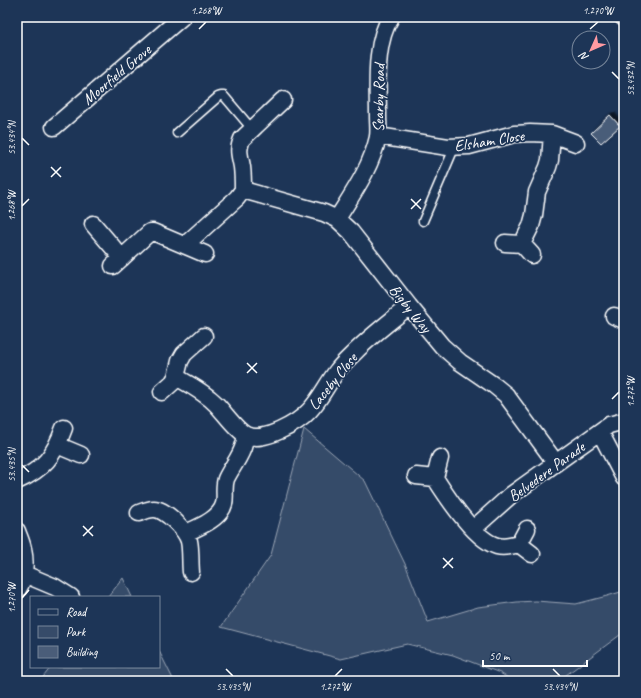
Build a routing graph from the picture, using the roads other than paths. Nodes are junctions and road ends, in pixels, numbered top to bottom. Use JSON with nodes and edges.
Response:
{"nodes":[{"id":1,"x":391,"y":17,"type":"edge"},
{"id":2,"x":179,"y":18,"type":"edge"},
{"id":3,"x":283,"y":100,"type":"dead end"},
{"id":4,"x":54,"y":126,"type":"dead end"},
{"id":5,"x":252,"y":129,"type":"junction"},
{"id":6,"x":177,"y":133,"type":"dead end"},
{"id":7,"x":552,"y":134,"type":"junction"},
{"id":8,"x":378,"y":136,"type":"junction"},
{"id":9,"x":576,"y":143,"type":"dead end"},
{"id":10,"x":455,"y":146,"type":"junction"},
{"id":11,"x":243,"y":190,"type":"junction"},
{"id":12,"x":337,"y":219,"type":"junction"},
{"id":13,"x":422,"y":221,"type":"dead end"},
{"id":14,"x":93,"y":224,"type":"dead end"},
{"id":15,"x":505,"y":243,"type":"dead end"},
{"id":16,"x":185,"y":245,"type":"junction"},
{"id":17,"x":205,"y":254,"type":"dead end"},
{"id":18,"x":409,"y":306,"type":"junction"},
{"id":19,"x":204,"y":336,"type":"dead end"},
{"id":20,"x":176,"y":377,"type":"junction"},
{"id":21,"x":162,"y":392,"type":"dead end"},
{"id":22,"x":624,"y":421,"type":"edge"},
{"id":23,"x":64,"y":428,"type":"dead end"},
{"id":24,"x":600,"y":432,"type":"junction"},
{"id":25,"x":246,"y":435,"type":"junction"},
{"id":26,"x":57,"y":445,"type":"junction"},
{"id":27,"x":81,"y":455,"type":"dead end"},
{"id":28,"x":440,"y":458,"type":"dead end"},
{"id":29,"x":556,"y":463,"type":"junction"},
{"id":30,"x":416,"y":476,"type":"dead end"},
{"id":31,"x":435,"y":478,"type":"junction"},
{"id":32,"x":624,"y":478,"type":"edge"},
{"id":33,"x":17,"y":482,"type":"edge"},
{"id":34,"x":139,"y":513,"type":"dead end"},
{"id":35,"x":473,"y":528,"type":"junction"},
{"id":36,"x":527,"y":529,"type":"dead end"},
{"id":37,"x":17,"y":531,"type":"edge"},
{"id":38,"x":186,"y":533,"type":"junction"},
{"id":39,"x":518,"y":544,"type":"junction"},
{"id":40,"x":532,"y":554,"type":"dead end"},
{"id":41,"x":191,"y":572,"type":"dead end"},
{"id":42,"x":24,"y":574,"type":"junction"},
{"id":43,"x":17,"y":591,"type":"edge"},
{"id":44,"x":69,"y":596,"type":"edge"}],
"edges":[{"from":1,"to":8,"type":"street","name":"Searby Road"},
{"from":2,"to":4,"type":"street","name":"Moorfield Grove"},
{"from":3,"to":5,"type":"street"},
{"from":5,"to":6,"type":"lane"},
{"from":5,"to":11,"type":"street"},
{"from":7,"to":9,"type":"street","name":"Elsham Close"},
{"from":7,"to":10,"type":"street","name":"Elsham Close"},
{"from":7,"to":15,"type":"street"},
{"from":8,"to":10,"type":"street","name":"Elsham Close"},
{"from":8,"to":12,"type":"street","name":"Searby Road"},
{"from":10,"to":13,"type":"lane"},
{"from":11,"to":12,"type":"street","name":"Bigby Way"},
{"from":11,"to":16,"type":"street"},
{"from":12,"to":18,"type":"street","name":"Bigby Way"},
{"from":14,"to":16,"type":"street"},
{"from":16,"to":17,"type":"street"},
{"from":18,"to":25,"type":"street","name":"Laceby Close"},
{"from":18,"to":29,"type":"street","name":"Bigby Way"},
{"from":19,"to":20,"type":"street"},
{"from":20,"to":21,"type":"street"},
{"from":20,"to":25,"type":"street"},
{"from":22,"to":24,"type":"street","name":"Belvedere Parade"},
{"from":23,"to":26,"type":"street"},
{"from":24,"to":29,"type":"street","name":"Belvedere Parade"},
{"from":24,"to":32,"type":"street"},
{"from":25,"to":38,"type":"street"},
{"from":26,"to":27,"type":"street"},
{"from":26,"to":33,"type":"street"},
{"from":28,"to":31,"type":"street"},
{"from":29,"to":35,"type":"street","name":"Belvedere Parade"},
{"from":30,"to":31,"type":"street"},
{"from":31,"to":35,"type":"street"},
{"from":34,"to":38,"type":"street"},
{"from":35,"to":39,"type":"street"},
{"from":36,"to":39,"type":"street"},
{"from":37,"to":42,"type":"street"},
{"from":38,"to":41,"type":"street"},
{"from":39,"to":40,"type":"street"},
{"from":42,"to":43,"type":"street"},
{"from":42,"to":44,"type":"street"}]}
